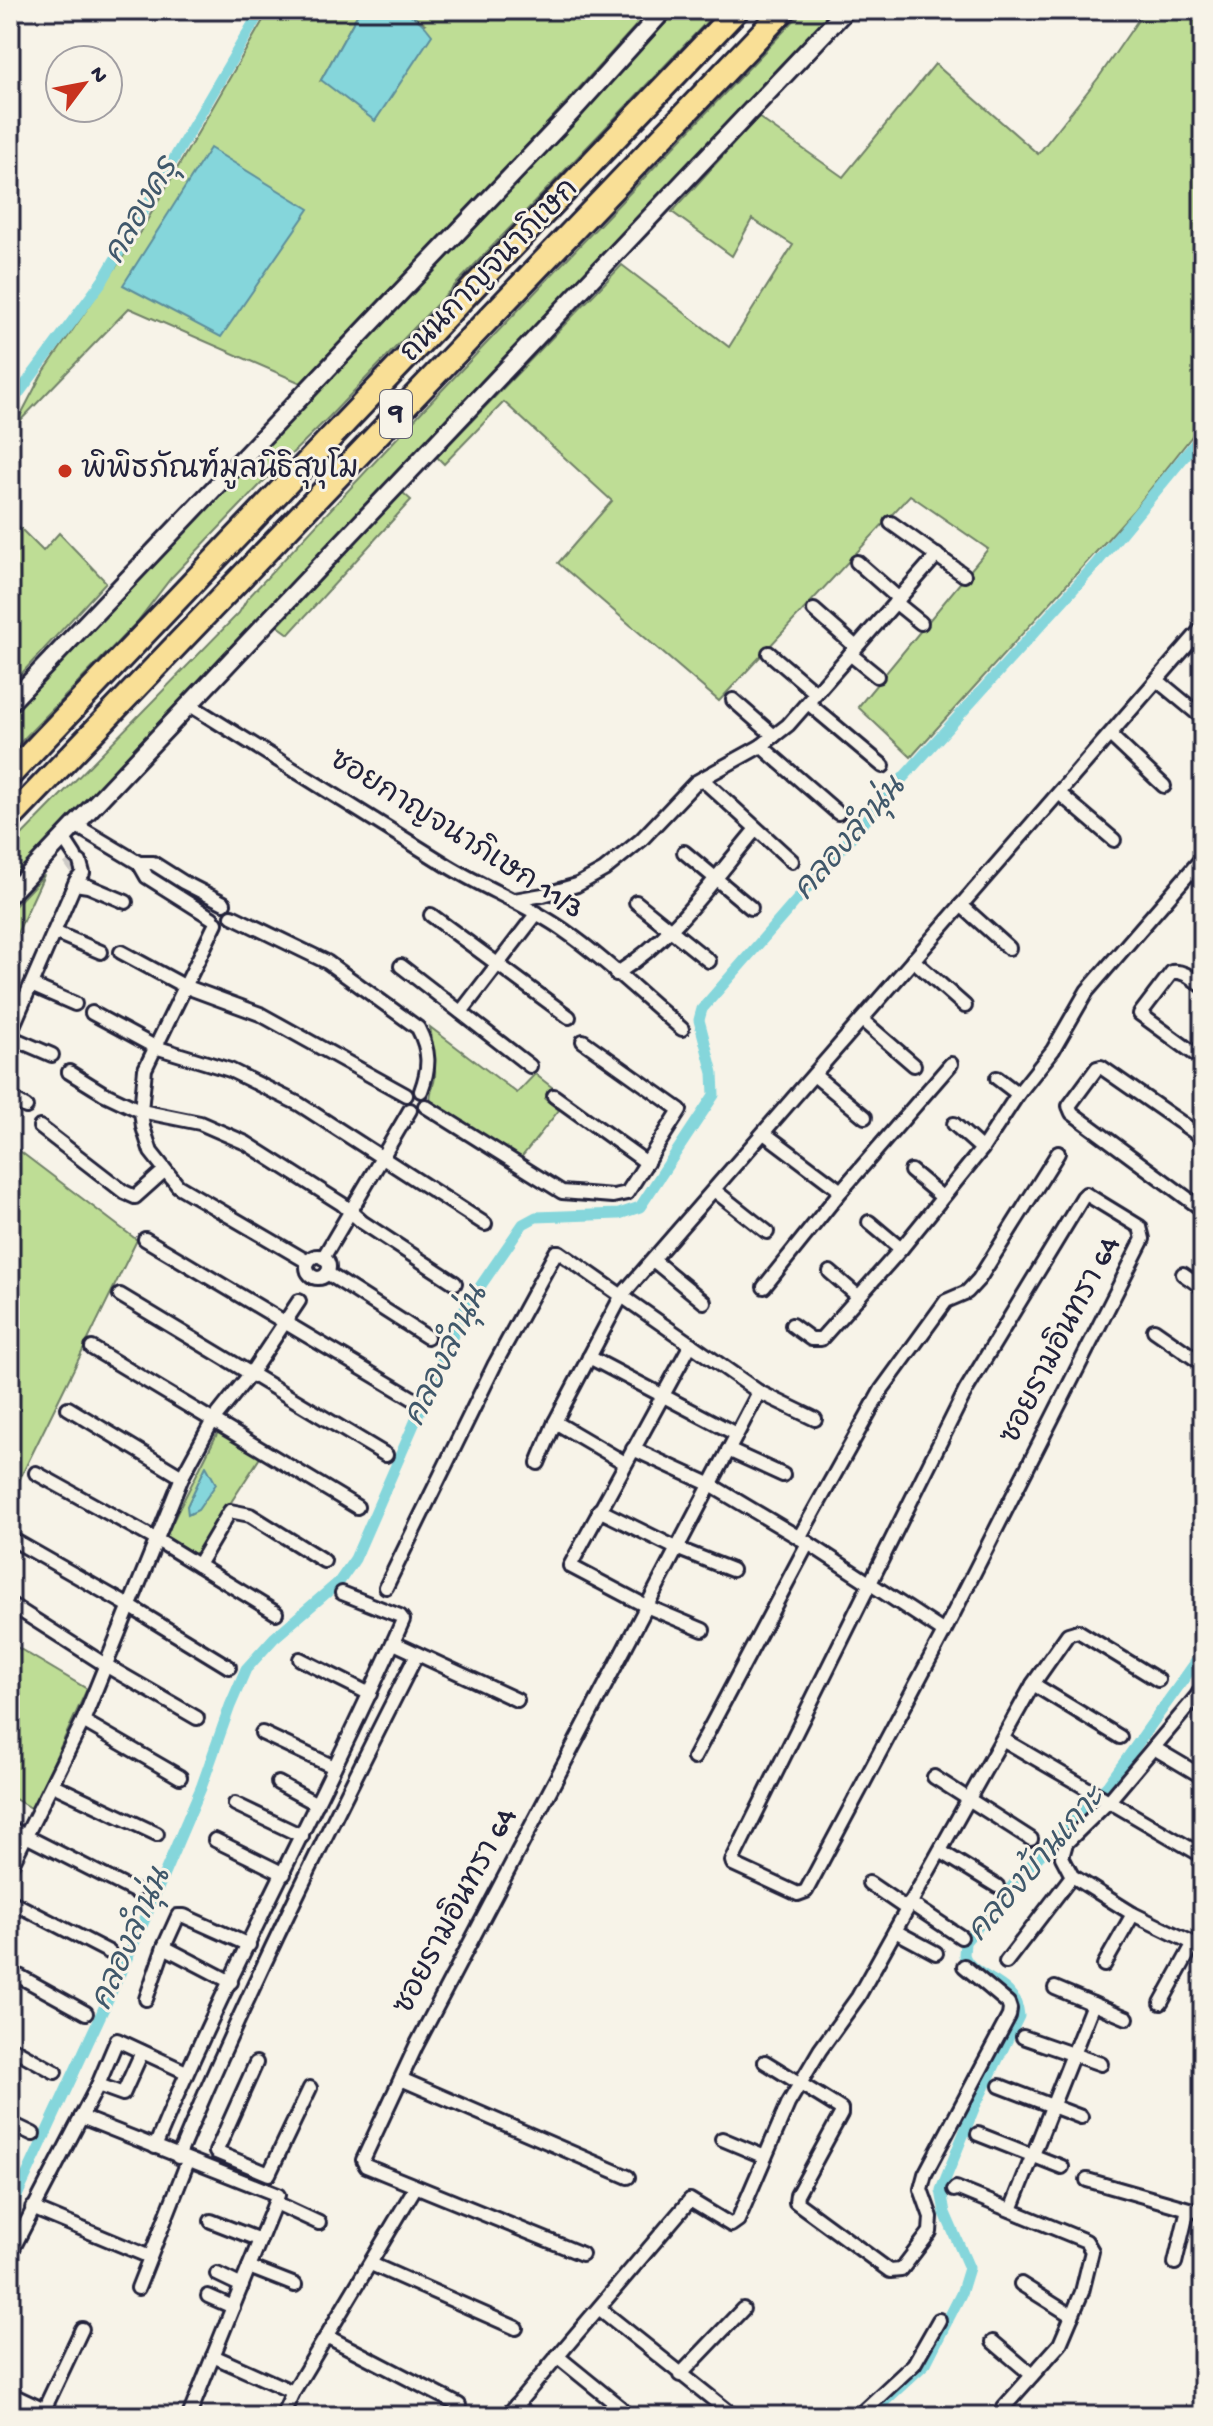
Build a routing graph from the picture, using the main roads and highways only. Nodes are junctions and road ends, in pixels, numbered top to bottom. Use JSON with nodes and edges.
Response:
{"nodes":[{"id":1,"x":664,"y":10,"type":"edge"},
{"id":2,"x":737,"y":10,"type":"edge"},
{"id":3,"x":784,"y":10,"type":"edge"},
{"id":4,"x":846,"y":10,"type":"edge"},
{"id":5,"x":10,"y":703,"type":"edge"},
{"id":6,"x":10,"y":775,"type":"edge"},
{"id":7,"x":10,"y":819,"type":"edge"},
{"id":8,"x":10,"y":894,"type":"edge"}],
"edges":[{"from":1,"to":5,"type":"main road"},
{"from":2,"to":6,"type":"highway","name":"ถนนกาญจนาภิเษก","number":"9"},
{"from":3,"to":7,"type":"highway","name":"ถนนกาญจนาภิเษก","number":"9"},
{"from":4,"to":8,"type":"main road"}]}
